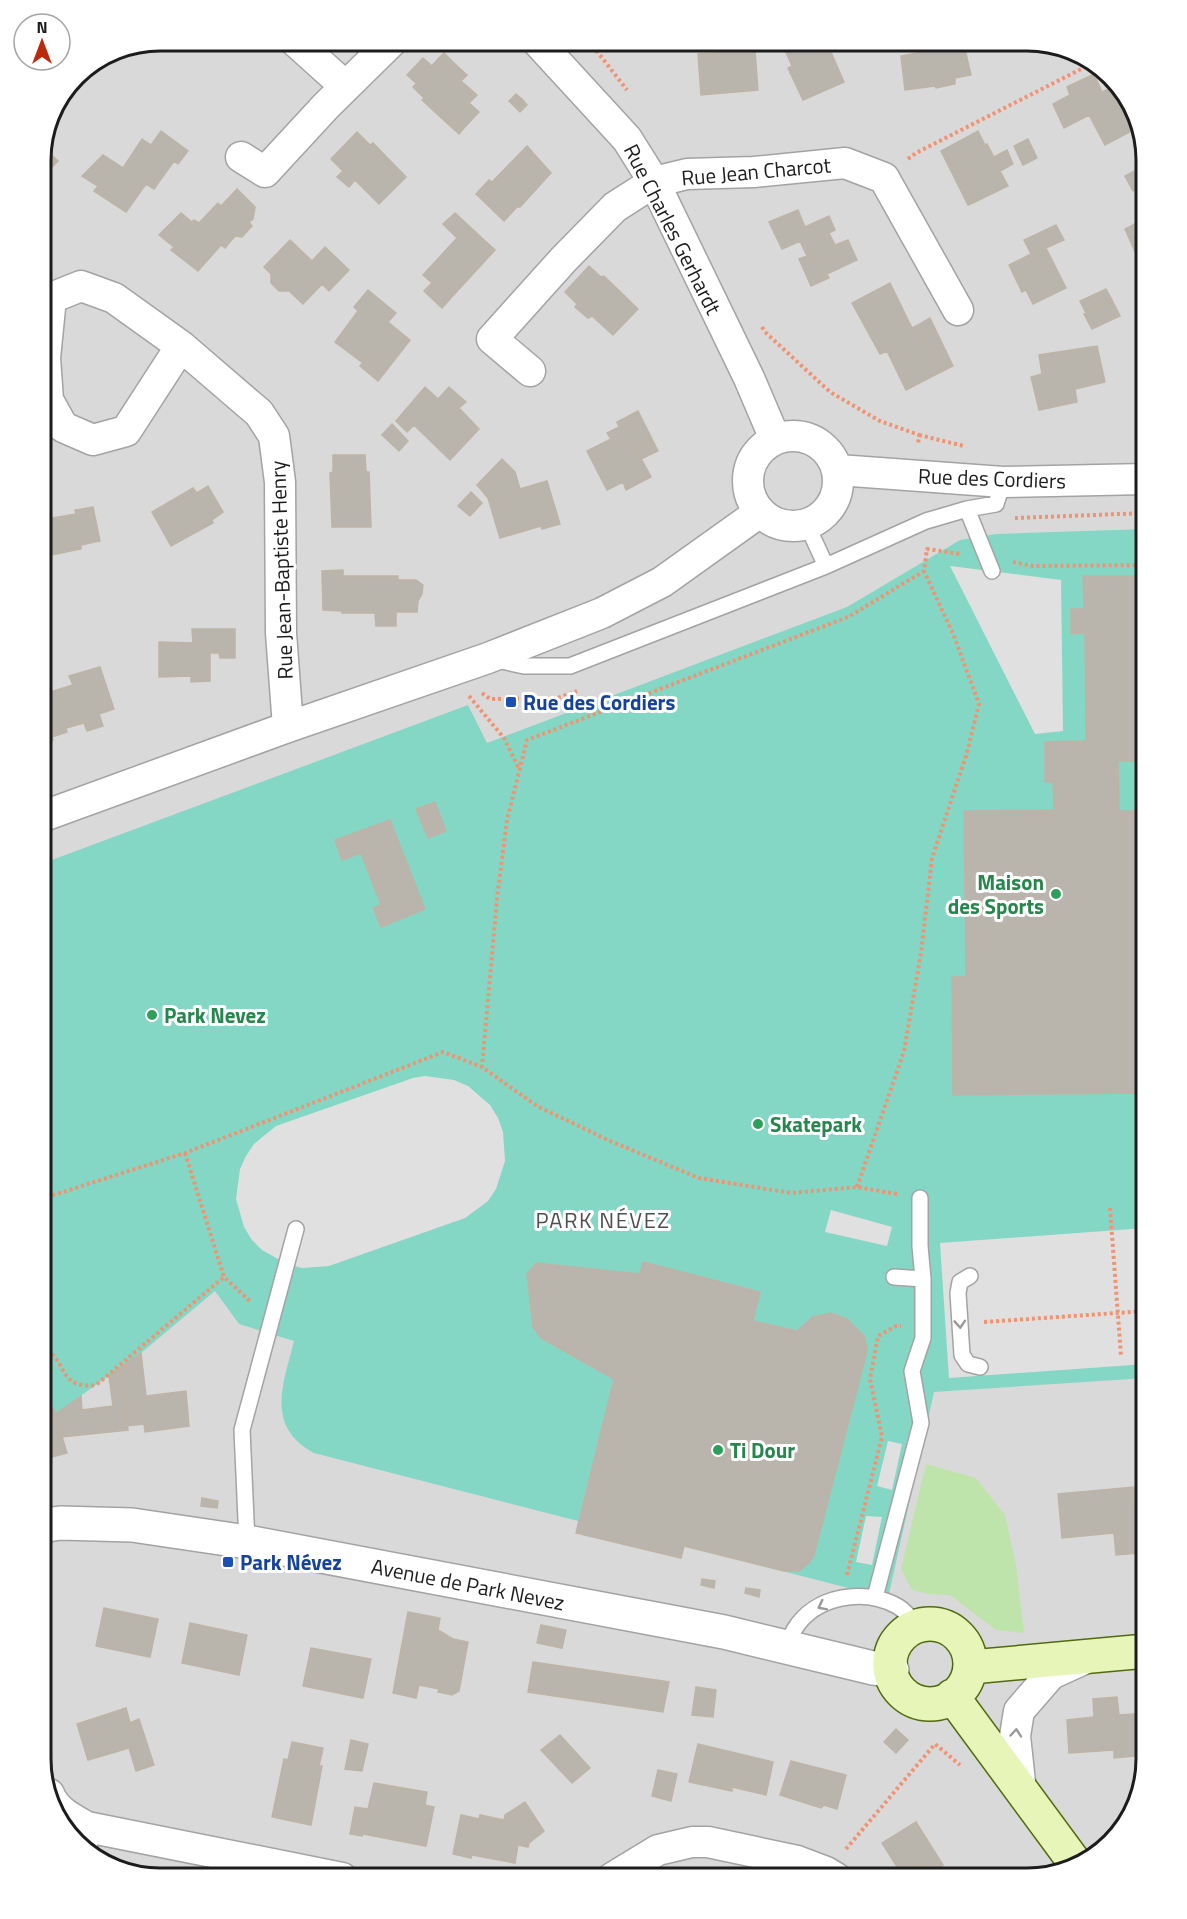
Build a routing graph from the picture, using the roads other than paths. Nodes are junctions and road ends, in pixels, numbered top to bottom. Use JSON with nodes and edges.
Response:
{"nodes":[{"id":1,"x":307,"y":51,"type":"edge"},
{"id":2,"x":381,"y":51,"type":"edge"},
{"id":3,"x":546,"y":51,"type":"edge"},
{"id":4,"x":345,"y":86,"type":"junction"},
{"id":5,"x":241,"y":157,"type":"dead end"},
{"id":6,"x":654,"y":182,"type":"junction"},
{"id":7,"x":51,"y":298,"type":"edge"},
{"id":8,"x":958,"y":310,"type":"dead end"},
{"id":9,"x":181,"y":346,"type":"junction"},
{"id":10,"x":530,"y":370,"type":"dead end"},
{"id":11,"x":51,"y":405,"type":"edge"},
{"id":12,"x":775,"y":439,"type":"junction"},
{"id":13,"x":838,"y":470,"type":"junction"},
{"id":14,"x":1136,"y":479,"type":"edge"},
{"id":15,"x":1003,"y":482,"type":"junction"},
{"id":16,"x":967,"y":509,"type":"junction"},
{"id":17,"x":760,"y":512,"type":"junction"},
{"id":18,"x":807,"y":525,"type":"junction"},
{"id":19,"x":989,"y":565,"type":"road end"},
{"id":20,"x":826,"y":566,"type":"junction"},
{"id":21,"x":488,"y":658,"type":"junction"},
{"id":22,"x":288,"y":727,"type":"junction"},
{"id":23,"x":51,"y":812,"type":"edge"},
{"id":24,"x":913,"y":1196,"type":"road end"},
{"id":25,"x":296,"y":1229,"type":"dead end"},
{"id":26,"x":970,"y":1276,"type":"dead end"},
{"id":27,"x":894,"y":1277,"type":"dead end"},
{"id":28,"x":923,"y":1279,"type":"junction"},
{"id":29,"x":980,"y":1366,"type":"dead end"},
{"id":30,"x":51,"y":1524,"type":"edge"},
{"id":31,"x":247,"y":1542,"type":"junction"},
{"id":32,"x":877,"y":1591,"type":"junction"},
{"id":33,"x":916,"y":1627,"type":"junction"},
{"id":34,"x":787,"y":1647,"type":"junction"},
{"id":35,"x":1136,"y":1652,"type":"edge"},
{"id":36,"x":1092,"y":1656,"type":"junction"},
{"id":37,"x":971,"y":1667,"type":"junction"},
{"id":38,"x":892,"y":1670,"type":"junction"},
{"id":39,"x":952,"y":1696,"type":"junction"},
{"id":40,"x":1020,"y":1791,"type":"junction"},
{"id":41,"x":67,"y":1817,"type":"edge"},
{"id":42,"x":87,"y":1827,"type":"junction"},
{"id":43,"x":89,"y":1842,"type":"edge"},
{"id":44,"x":1071,"y":1858,"type":"edge"},
{"id":45,"x":292,"y":1868,"type":"edge"},
{"id":46,"x":628,"y":1868,"type":"edge"},
{"id":47,"x":814,"y":1868,"type":"edge"}],
"edges":[{"from":1,"to":4,"type":"street"},
{"from":2,"to":4,"type":"street"},
{"from":3,"to":6,"type":"street","name":"Rue Charles Gerhardt"},
{"from":4,"to":5,"type":"street"},
{"from":6,"to":8,"type":"street","name":"Rue Jean Charcot"},
{"from":6,"to":10,"type":"street","name":"Rue Jean Charcot"},
{"from":6,"to":12,"type":"street","name":"Rue Charles Gerhardt"},
{"from":7,"to":9,"type":"street"},
{"from":9,"to":11,"type":"street"},
{"from":9,"to":22,"type":"street","name":"Rue Jean-Baptiste Henry"},
{"from":12,"to":13,"type":"street"},
{"from":12,"to":17,"type":"street"},
{"from":13,"to":15,"type":"street","name":"Rue des Cordiers"},
{"from":13,"to":18,"type":"street"},
{"from":14,"to":15,"type":"street","name":"Rue des Cordiers"},
{"from":15,"to":16,"type":"lane"},
{"from":16,"to":19,"type":"lane"},
{"from":16,"to":20,"type":"lane"},
{"from":17,"to":18,"type":"street"},
{"from":17,"to":21,"type":"street"},
{"from":18,"to":20,"type":"lane"},
{"from":20,"to":21,"type":"lane"},
{"from":21,"to":22,"type":"street"},
{"from":22,"to":23,"type":"street"},
{"from":24,"to":28,"type":"lane"},
{"from":25,"to":31,"type":"lane"},
{"from":26,"to":29,"type":"lane","one_way":true},
{"from":27,"to":28,"type":"lane"},
{"from":28,"to":32,"type":"lane"},
{"from":30,"to":31,"type":"street","name":"Avenue de Park Nevez"},
{"from":31,"to":34,"type":"street","name":"Avenue de Park Nevez"},
{"from":32,"to":33,"type":"lane"},
{"from":32,"to":34,"type":"lane","one_way":true},
{"from":33,"to":37,"type":"main road"},
{"from":33,"to":38,"type":"main road"},
{"from":34,"to":38,"type":"street","name":"Avenue de Park Nevez"},
{"from":35,"to":36,"type":"main road"},
{"from":36,"to":37,"type":"main road"},
{"from":40,"to":36,"type":"street","one_way":true},
{"from":37,"to":39,"type":"main road"},
{"from":38,"to":39,"type":"main road"},
{"from":39,"to":40,"type":"main road"},
{"from":40,"to":44,"type":"main road"},
{"from":41,"to":42,"type":"street"},
{"from":42,"to":43,"type":"lane"},
{"from":42,"to":45,"type":"street"},
{"from":46,"to":47,"type":"street"}]}
